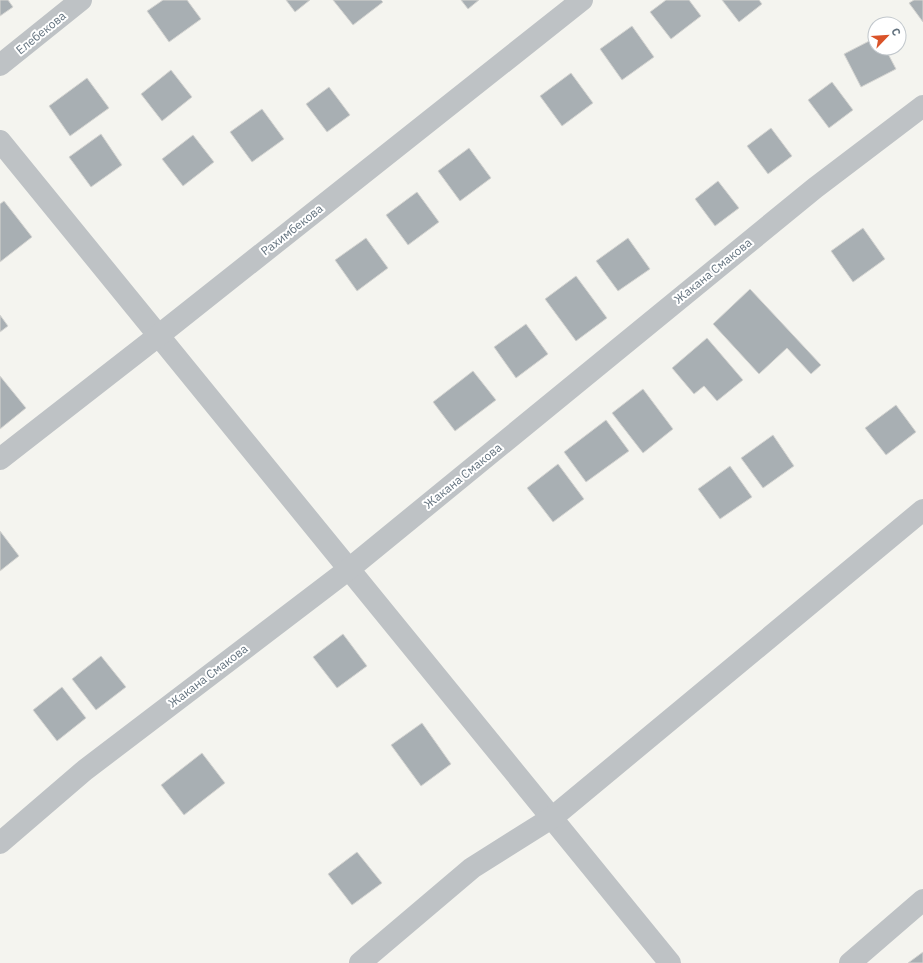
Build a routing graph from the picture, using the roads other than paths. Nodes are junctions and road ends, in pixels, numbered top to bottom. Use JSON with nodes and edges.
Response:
{"nodes":[{"id":1,"x":81,"y":0,"type":"edge"},
{"id":2,"x":582,"y":0,"type":"edge"},
{"id":3,"x":0,"y":65,"type":"edge"},
{"id":4,"x":923,"y":106,"type":"edge"},
{"id":5,"x":0,"y":141,"type":"edge"},
{"id":6,"x":158,"y":336,"type":"junction"},
{"id":7,"x":0,"y":459,"type":"edge"},
{"id":8,"x":923,"y":510,"type":"edge"},
{"id":9,"x":348,"y":570,"type":"junction"},
{"id":10,"x":553,"y":817,"type":"junction"},
{"id":11,"x":0,"y":843,"type":"edge"},
{"id":12,"x":923,"y":900,"type":"edge"},
{"id":13,"x":360,"y":963,"type":"edge"},
{"id":14,"x":670,"y":963,"type":"edge"},
{"id":15,"x":850,"y":963,"type":"edge"}],
"edges":[{"from":1,"to":3,"type":"street","name":"Елебекова"},
{"from":2,"to":6,"type":"street","name":"Рахимбекова"},
{"from":4,"to":9,"type":"street","name":"Жакана Смакова"},
{"from":5,"to":6,"type":"street"},
{"from":6,"to":7,"type":"street","name":"Рахимбекова"},
{"from":6,"to":9,"type":"street"},
{"from":8,"to":10,"type":"street"},
{"from":9,"to":10,"type":"street"},
{"from":9,"to":11,"type":"street","name":"Жакана Смакова"},
{"from":10,"to":13,"type":"street"},
{"from":10,"to":14,"type":"street"},
{"from":12,"to":15,"type":"street"}]}
